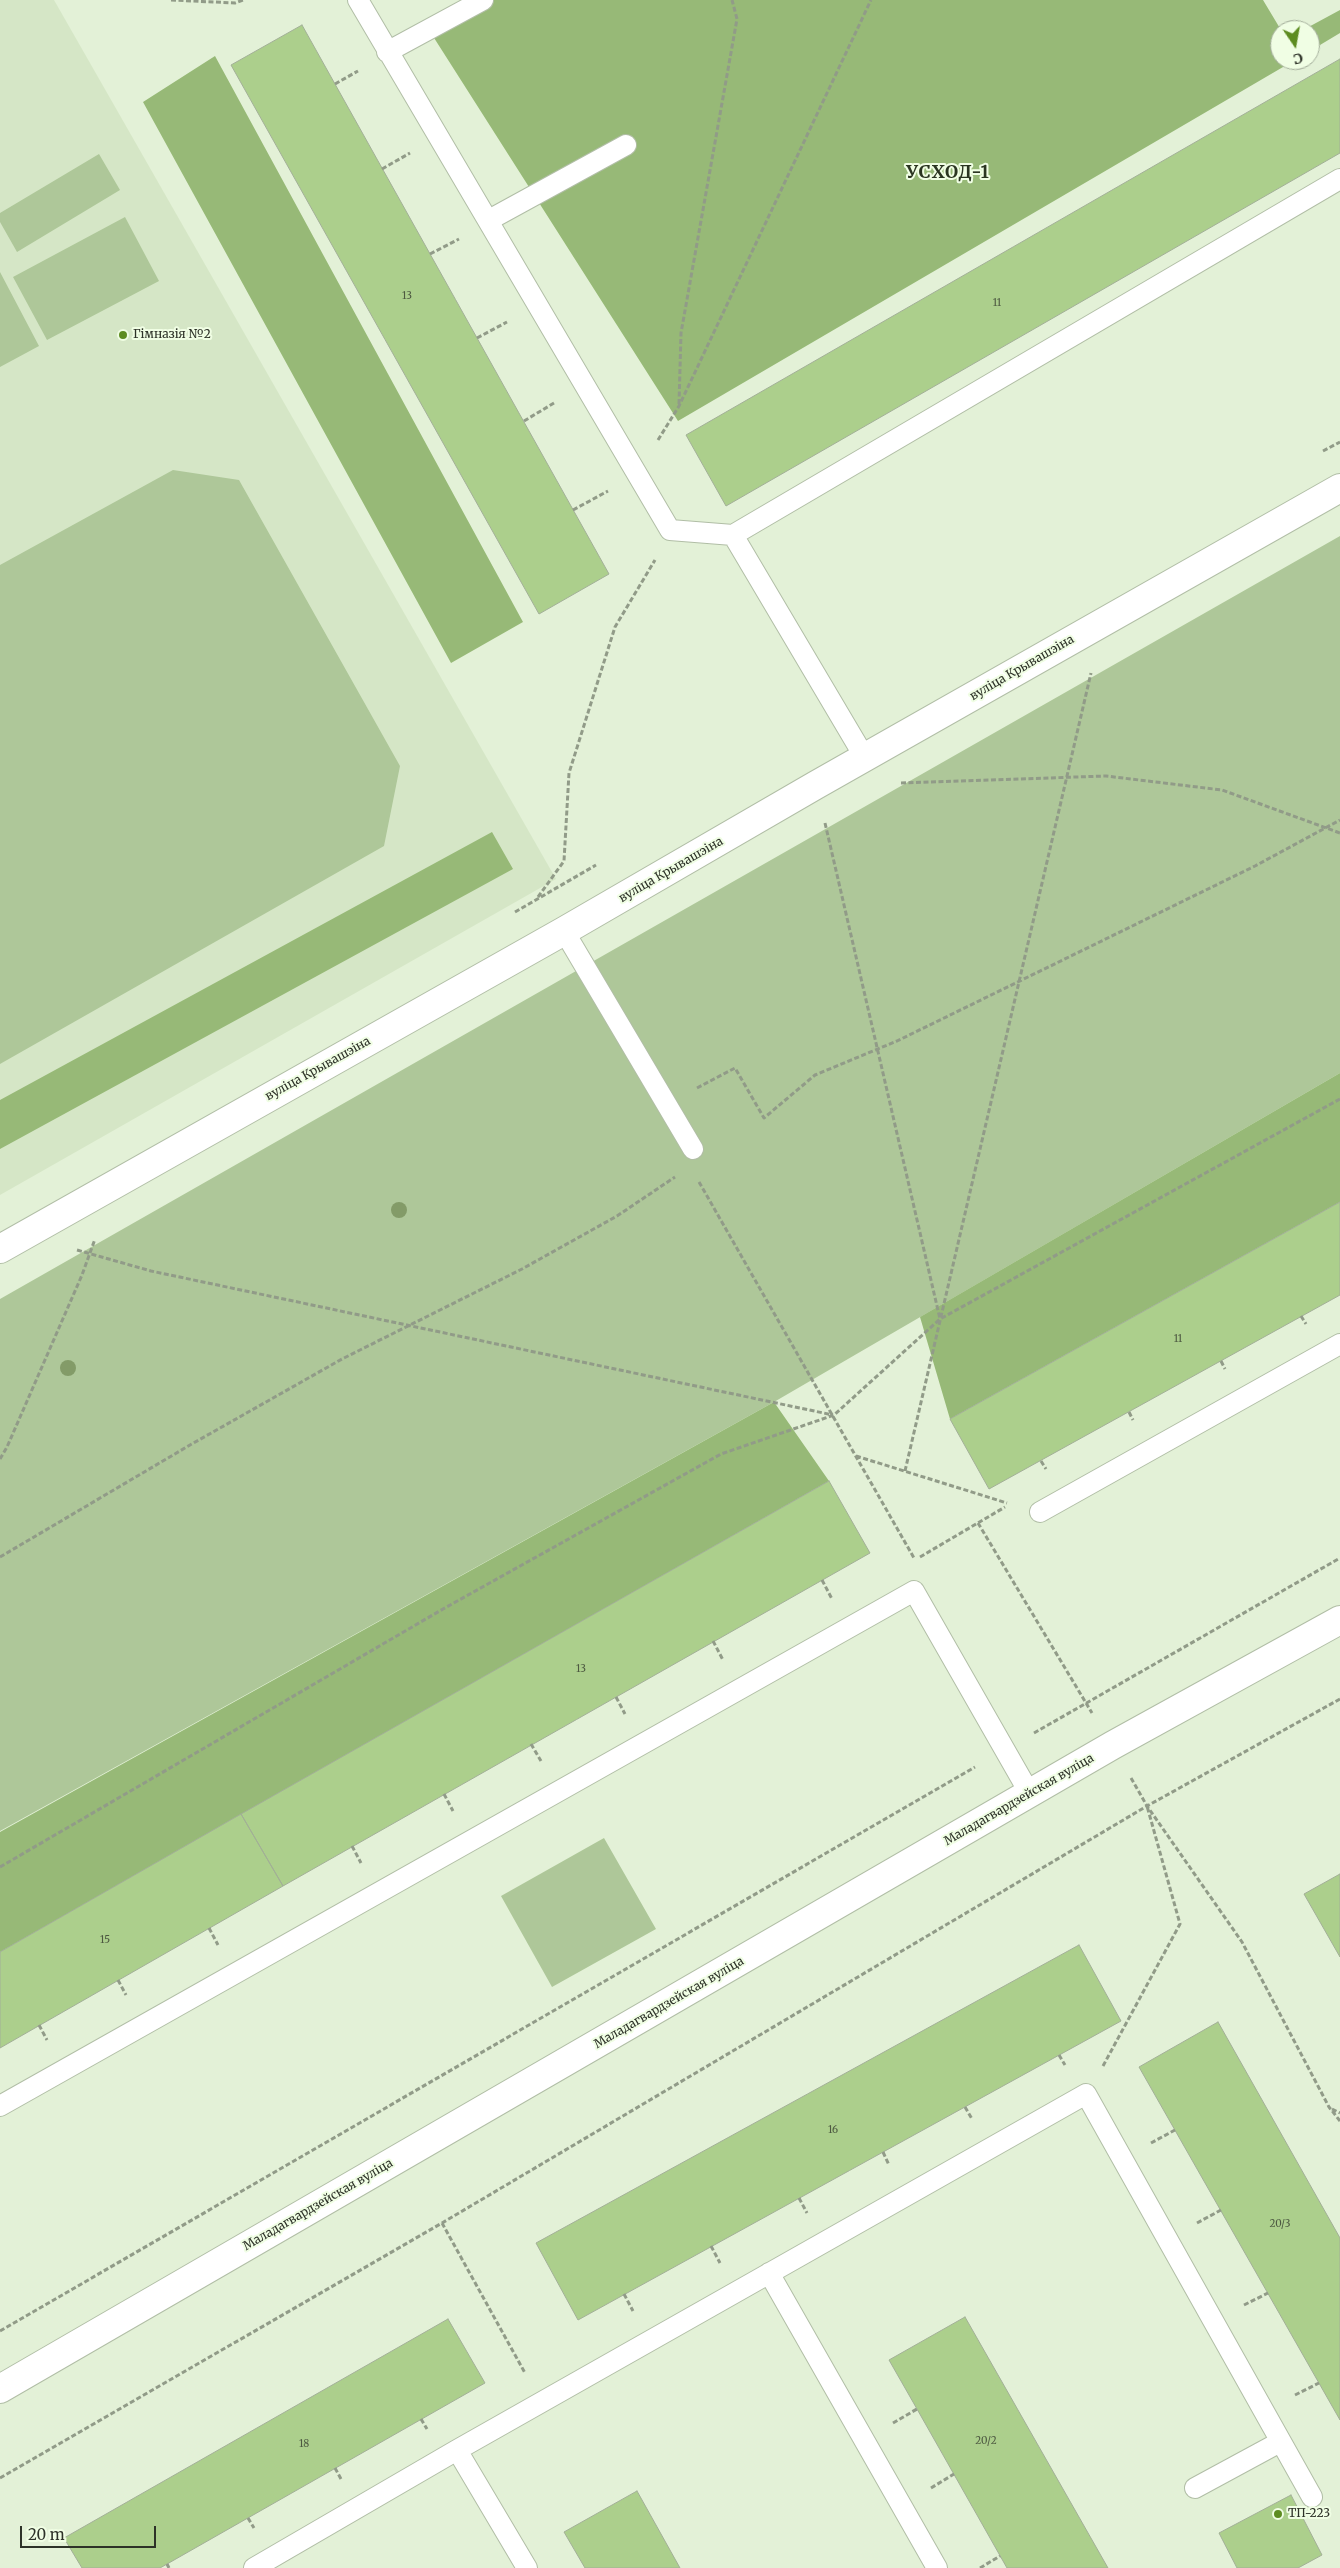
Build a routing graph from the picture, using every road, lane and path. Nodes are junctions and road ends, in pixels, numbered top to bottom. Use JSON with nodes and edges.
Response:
{"nodes":[{"id":1,"x":171,"y":0,"type":"edge"},
{"id":2,"x":243,"y":0,"type":"edge"},
{"id":3,"x":358,"y":0,"type":"edge"},
{"id":4,"x":482,"y":0,"type":"edge"},
{"id":5,"x":732,"y":0,"type":"edge"},
{"id":6,"x":871,"y":0,"type":"edge"},
{"id":7,"x":387,"y":52,"type":"junction"},
{"id":8,"x":359,"y":70,"type":"dead end"},
{"id":9,"x":335,"y":84,"type":"dead end"},
{"id":10,"x":626,"y":145,"type":"dead end"},
{"id":11,"x":415,"y":150,"type":"dead end"},
{"id":12,"x":382,"y":169,"type":"dead end"},
{"id":13,"x":1340,"y":179,"type":"edge"},
{"id":14,"x":489,"y":220,"type":"junction"},
{"id":15,"x":465,"y":237,"type":"dead end"},
{"id":16,"x":430,"y":254,"type":"dead end"},
{"id":17,"x":514,"y":319,"type":"dead end"},
{"id":18,"x":477,"y":338,"type":"dead end"},
{"id":19,"x":561,"y":400,"type":"dead end"},
{"id":20,"x":679,"y":406,"type":"junction"},
{"id":21,"x":524,"y":421,"type":"dead end"},
{"id":22,"x":636,"y":477,"type":"junction"},
{"id":23,"x":1340,"y":488,"type":"edge"},
{"id":24,"x":612,"y":489,"type":"dead end"},
{"id":25,"x":573,"y":510,"type":"dead end"},
{"id":26,"x":670,"y":530,"type":"junction"},
{"id":27,"x":734,"y":535,"type":"junction"},
{"id":28,"x":1103,"y":622,"type":"junction"},
{"id":29,"x":865,"y":758,"type":"junction"},
{"id":30,"x":1067,"y":778,"type":"junction"},
{"id":31,"x":893,"y":783,"type":"dead end"},
{"id":32,"x":816,"y":785,"type":"junction"},
{"id":33,"x":1340,"y":820,"type":"edge"},
{"id":34,"x":1326,"y":828,"type":"junction"},
{"id":35,"x":1340,"y":833,"type":"edge"},
{"id":36,"x":536,"y":899,"type":"dead end"},
{"id":37,"x":564,"y":931,"type":"junction"},
{"id":38,"x":1020,"y":981,"type":"junction"},
{"id":39,"x":877,"y":1049,"type":"junction"},
{"id":40,"x":1340,"y":1099,"type":"edge"},
{"id":41,"x":667,"y":1105,"type":"junction"},
{"id":42,"x":693,"y":1149,"type":"dead end"},
{"id":43,"x":682,"y":1173,"type":"dead end"},
{"id":44,"x":695,"y":1176,"type":"dead end"},
{"id":45,"x":28,"y":1233,"type":"junction"},
{"id":46,"x":96,"y":1236,"type":"dead end"},
{"id":47,"x":0,"y":1249,"type":"edge"},
{"id":48,"x":90,"y":1254,"type":"junction"},
{"id":49,"x":940,"y":1319,"type":"junction"},
{"id":50,"x":409,"y":1326,"type":"junction"},
{"id":51,"x":1340,"y":1344,"type":"edge"},
{"id":52,"x":834,"y":1415,"type":"junction"},
{"id":53,"x":856,"y":1456,"type":"junction"},
{"id":54,"x":0,"y":1459,"type":"edge"},
{"id":55,"x":905,"y":1471,"type":"junction"},
{"id":56,"x":1040,"y":1512,"type":"dead end"},
{"id":57,"x":978,"y":1523,"type":"junction"},
{"id":58,"x":0,"y":1558,"type":"edge"},
{"id":59,"x":1340,"y":1558,"type":"edge"},
{"id":60,"x":822,"y":1580,"type":"dead end"},
{"id":61,"x":835,"y":1604,"type":"dead end"},
{"id":62,"x":1340,"y":1620,"type":"edge"},
{"id":63,"x":713,"y":1641,"type":"dead end"},
{"id":64,"x":727,"y":1666,"type":"dead end"},
{"id":65,"x":616,"y":1697,"type":"dead end"},
{"id":66,"x":1340,"y":1699,"type":"edge"},
{"id":67,"x":1086,"y":1703,"type":"junction"},
{"id":68,"x":630,"y":1722,"type":"dead end"},
{"id":69,"x":531,"y":1744,"type":"dead end"},
{"id":70,"x":1113,"y":1745,"type":"junction"},
{"id":71,"x":1006,"y":1749,"type":"junction"},
{"id":72,"x":546,"y":1770,"type":"dead end"},
{"id":73,"x":444,"y":1794,"type":"dead end"},
{"id":74,"x":1030,"y":1794,"type":"junction"},
{"id":75,"x":1147,"y":1806,"type":"junction"},
{"id":76,"x":455,"y":1814,"type":"dead end"},
{"id":77,"x":352,"y":1846,"type":"dead end"},
{"id":78,"x":0,"y":1867,"type":"edge"},
{"id":79,"x":363,"y":1867,"type":"dead end"},
{"id":80,"x":1102,"y":2066,"type":"dead end"},
{"id":81,"x":0,"y":2106,"type":"edge"},
{"id":82,"x":1329,"y":2107,"type":"junction"},
{"id":83,"x":1340,"y":2113,"type":"edge"},
{"id":84,"x":1340,"y":2121,"type":"edge"},
{"id":85,"x":1175,"y":2130,"type":"dead end"},
{"id":86,"x":1148,"y":2145,"type":"dead end"},
{"id":87,"x":1221,"y":2210,"type":"dead end"},
{"id":88,"x":442,"y":2223,"type":"junction"},
{"id":89,"x":1193,"y":2225,"type":"dead end"},
{"id":90,"x":770,"y":2274,"type":"junction"},
{"id":91,"x":1268,"y":2293,"type":"dead end"},
{"id":92,"x":1240,"y":2307,"type":"dead end"},
{"id":93,"x":0,"y":2331,"type":"edge"},
{"id":94,"x":527,"y":2377,"type":"dead end"},
{"id":95,"x":1319,"y":2383,"type":"dead end"},
{"id":96,"x":0,"y":2390,"type":"edge"},
{"id":97,"x":1291,"y":2396,"type":"dead end"},
{"id":98,"x":917,"y":2409,"type":"dead end"},
{"id":99,"x":891,"y":2424,"type":"dead end"},
{"id":100,"x":1280,"y":2442,"type":"junction"},
{"id":101,"x":457,"y":2450,"type":"junction"},
{"id":102,"x":954,"y":2474,"type":"dead end"},
{"id":103,"x":0,"y":2478,"type":"edge"},
{"id":104,"x":1195,"y":2488,"type":"dead end"},
{"id":105,"x":929,"y":2490,"type":"dead end"},
{"id":106,"x":1312,"y":2497,"type":"dead end"},
{"id":107,"x":1000,"y":2556,"type":"dead end"},
{"id":108,"x":254,"y":2568,"type":"edge"},
{"id":109,"x":527,"y":2568,"type":"edge"},
{"id":110,"x":937,"y":2568,"type":"edge"},
{"id":111,"x":980,"y":2568,"type":"edge"}],
"edges":[{"from":1,"to":2,"type":"path"},
{"from":3,"to":7,"type":"lane"},
{"from":4,"to":7,"type":"lane"},
{"from":5,"to":20,"type":"path"},
{"from":6,"to":20,"type":"path"},
{"from":7,"to":14,"type":"lane"},
{"from":8,"to":9,"type":"path"},
{"from":10,"to":14,"type":"lane"},
{"from":11,"to":12,"type":"path"},
{"from":13,"to":27,"type":"lane"},
{"from":14,"to":22,"type":"lane"},
{"from":15,"to":16,"type":"path"},
{"from":17,"to":18,"type":"path"},
{"from":19,"to":21,"type":"path"},
{"from":20,"to":22,"type":"path"},
{"from":22,"to":26,"type":"lane"},
{"from":23,"to":28,"type":"street","name":"вуліца Крывашэіна"},
{"from":24,"to":25,"type":"path"},
{"from":26,"to":27,"type":"lane"},
{"from":26,"to":36,"type":"path"},
{"from":27,"to":29,"type":"lane"},
{"from":28,"to":29,"type":"street","name":"вуліца Крывашэіна"},
{"from":28,"to":30,"type":"path"},
{"from":29,"to":32,"type":"street","name":"вуліца Крывашэіна"},
{"from":30,"to":31,"type":"path"},
{"from":30,"to":34,"type":"path"},
{"from":30,"to":38,"type":"path"},
{"from":32,"to":37,"type":"street","name":"вуліца Крывашэіна"},
{"from":32,"to":39,"type":"path"},
{"from":33,"to":34,"type":"path"},
{"from":34,"to":35,"type":"path"},
{"from":34,"to":38,"type":"path"},
{"from":37,"to":41,"type":"lane"},
{"from":37,"to":45,"type":"street","name":"вуліца Крывашэіна"},
{"from":38,"to":39,"type":"path"},
{"from":38,"to":49,"type":"path"},
{"from":39,"to":41,"type":"path"},
{"from":39,"to":49,"type":"path"},
{"from":40,"to":49,"type":"path"},
{"from":41,"to":42,"type":"lane"},
{"from":43,"to":50,"type":"path"},
{"from":44,"to":52,"type":"path"},
{"from":45,"to":47,"type":"street","name":"вуліца Крывашэіна"},
{"from":45,"to":48,"type":"path"},
{"from":46,"to":48,"type":"path"},
{"from":48,"to":50,"type":"path"},
{"from":48,"to":54,"type":"path"},
{"from":49,"to":52,"type":"path"},
{"from":49,"to":55,"type":"path"},
{"from":50,"to":52,"type":"path"},
{"from":50,"to":58,"type":"path"},
{"from":51,"to":56,"type":"lane"},
{"from":52,"to":53,"type":"path"},
{"from":52,"to":78,"type":"path"},
{"from":53,"to":55,"type":"path"},
{"from":53,"to":57,"type":"path"},
{"from":55,"to":57,"type":"path"},
{"from":57,"to":67,"type":"path"},
{"from":59,"to":67,"type":"path"},
{"from":60,"to":61,"type":"path"},
{"from":62,"to":70,"type":"street","name":"Маладагвардзейская вуліца"},
{"from":63,"to":64,"type":"path"},
{"from":65,"to":68,"type":"path"},
{"from":66,"to":75,"type":"path"},
{"from":67,"to":70,"type":"path"},
{"from":67,"to":71,"type":"path"},
{"from":69,"to":72,"type":"path"},
{"from":70,"to":74,"type":"street","name":"Маладагвардзейская вуліца"},
{"from":70,"to":75,"type":"path"},
{"from":71,"to":74,"type":"lane"},
{"from":71,"to":81,"type":"lane"},
{"from":71,"to":93,"type":"path"},
{"from":73,"to":76,"type":"path"},
{"from":74,"to":96,"type":"street","name":"Маладагвардзейская вуліца"},
{"from":75,"to":80,"type":"path"},
{"from":75,"to":82,"type":"path"},
{"from":75,"to":88,"type":"path"},
{"from":77,"to":79,"type":"path"},
{"from":82,"to":83,"type":"path"},
{"from":82,"to":84,"type":"path"},
{"from":85,"to":86,"type":"path"},
{"from":87,"to":89,"type":"path"},
{"from":88,"to":94,"type":"path"},
{"from":88,"to":103,"type":"path"},
{"from":90,"to":100,"type":"lane"},
{"from":90,"to":101,"type":"lane"},
{"from":90,"to":110,"type":"lane"},
{"from":91,"to":92,"type":"path"},
{"from":95,"to":97,"type":"path"},
{"from":98,"to":99,"type":"path"},
{"from":100,"to":104,"type":"lane"},
{"from":100,"to":106,"type":"lane"},
{"from":101,"to":108,"type":"lane"},
{"from":101,"to":109,"type":"lane"},
{"from":102,"to":105,"type":"path"},
{"from":107,"to":111,"type":"path"}]}
